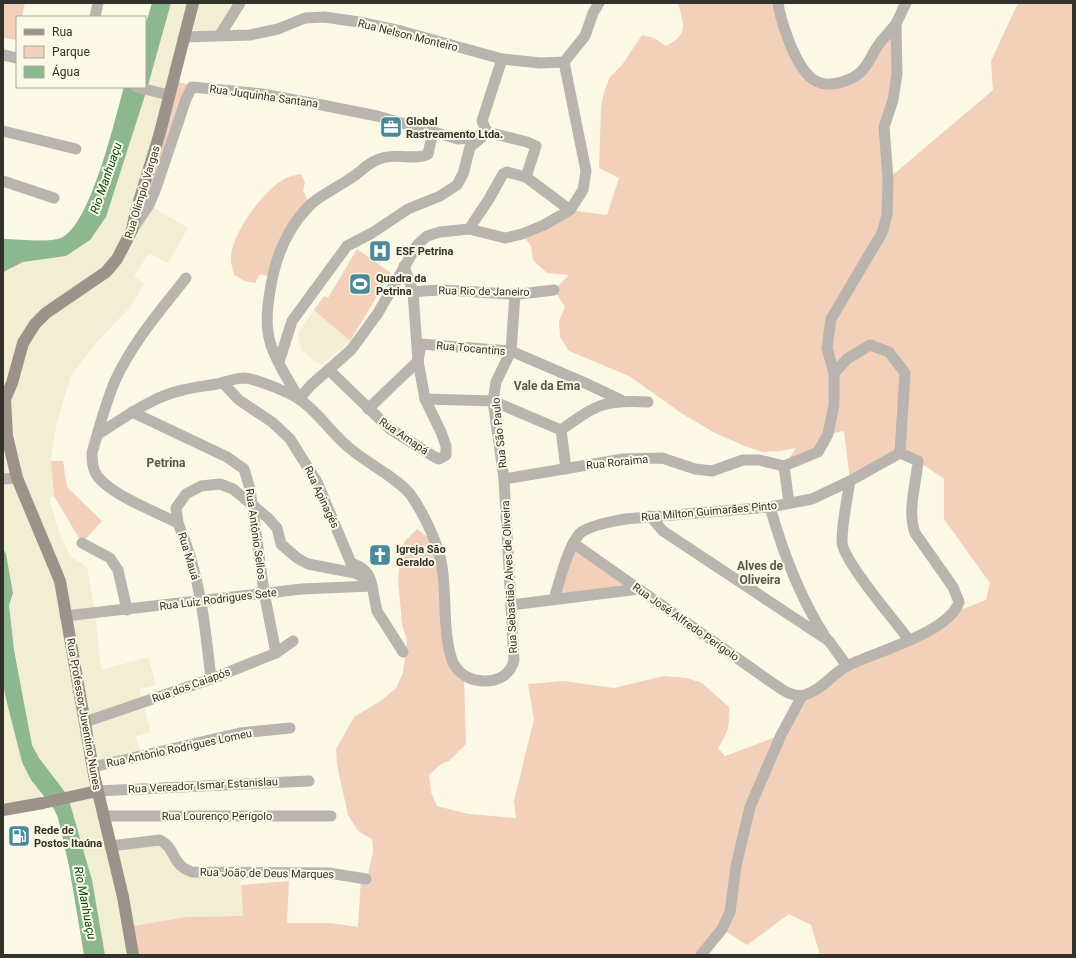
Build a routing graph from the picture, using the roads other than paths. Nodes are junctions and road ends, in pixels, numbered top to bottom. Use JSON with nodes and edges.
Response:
{"nodes":[{"id":1,"x":98,"y":3,"type":"edge"},
{"id":2,"x":193,"y":3,"type":"edge"},
{"id":3,"x":240,"y":3,"type":"edge"},
{"id":4,"x":599,"y":3,"type":"edge"},
{"id":5,"x":778,"y":3,"type":"edge"},
{"id":6,"x":906,"y":3,"type":"edge"},
{"id":7,"x":95,"y":16,"type":"edge"},
{"id":8,"x":896,"y":24,"type":"junction"},
{"id":9,"x":220,"y":35,"type":"junction"},
{"id":10,"x":184,"y":36,"type":"junction"},
{"id":11,"x":3,"y":55,"type":"edge"},
{"id":12,"x":16,"y":58,"type":"edge"},
{"id":13,"x":502,"y":59,"type":"junction"},
{"id":14,"x":564,"y":62,"type":"junction"},
{"id":15,"x":142,"y":88,"type":"edge"},
{"id":16,"x":169,"y":95,"type":"junction"},
{"id":17,"x":3,"y":131,"type":"edge"},
{"id":18,"x":433,"y":132,"type":"junction"},
{"id":19,"x":487,"y":132,"type":"junction"},
{"id":20,"x":76,"y":149,"type":"dead end"},
{"id":21,"x":526,"y":177,"type":"junction"},
{"id":22,"x":3,"y":182,"type":"edge"},
{"id":23,"x":54,"y":198,"type":"dead end"},
{"id":24,"x":570,"y":210,"type":"junction"},
{"id":25,"x":469,"y":229,"type":"junction"},
{"id":26,"x":132,"y":230,"type":"junction"},
{"id":27,"x":404,"y":266,"type":"junction"},
{"id":28,"x":186,"y":278,"type":"dead end"},
{"id":29,"x":554,"y":290,"type":"dead end"},
{"id":30,"x":413,"y":292,"type":"junction"},
{"id":31,"x":516,"y":294,"type":"junction"},
{"id":32,"x":511,"y":351,"type":"junction"},
{"id":33,"x":418,"y":361,"type":"junction"},
{"id":34,"x":279,"y":362,"type":"junction"},
{"id":35,"x":329,"y":370,"type":"junction"},
{"id":36,"x":834,"y":373,"type":"junction"},
{"id":37,"x":223,"y":383,"type":"junction"},
{"id":38,"x":299,"y":399,"type":"junction"},
{"id":39,"x":425,"y":399,"type":"junction"},
{"id":40,"x":621,"y":400,"type":"junction"},
{"id":41,"x":493,"y":401,"type":"junction"},
{"id":42,"x":648,"y":402,"type":"dead end"},
{"id":43,"x":368,"y":409,"type":"junction"},
{"id":44,"x":132,"y":412,"type":"junction"},
{"id":45,"x":561,"y":430,"type":"junction"},
{"id":46,"x":98,"y":434,"type":"junction"},
{"id":47,"x":900,"y":453,"type":"junction"},
{"id":48,"x":784,"y":466,"type":"junction"},
{"id":49,"x":566,"y":469,"type":"junction"},
{"id":50,"x":17,"y":478,"type":"junction"},
{"id":51,"x":3,"y":479,"type":"edge"},
{"id":52,"x":504,"y":479,"type":"junction"},
{"id":53,"x":850,"y":481,"type":"junction"},
{"id":54,"x":789,"y":503,"type":"junction"},
{"id":55,"x":252,"y":504,"type":"junction"},
{"id":56,"x":770,"y":507,"type":"junction"},
{"id":57,"x":650,"y":516,"type":"junction"},
{"id":58,"x":178,"y":523,"type":"junction"},
{"id":59,"x":82,"y":543,"type":"dead end"},
{"id":60,"x":573,"y":543,"type":"junction"},
{"id":61,"x":372,"y":586,"type":"junction"},
{"id":62,"x":639,"y":589,"type":"junction"},
{"id":63,"x":264,"y":592,"type":"junction"},
{"id":64,"x":554,"y":600,"type":"junction"},
{"id":65,"x":202,"y":601,"type":"junction"},
{"id":66,"x":511,"y":605,"type":"junction"},
{"id":67,"x":127,"y":610,"type":"junction"},
{"id":68,"x":65,"y":616,"type":"junction"},
{"id":69,"x":909,"y":640,"type":"junction"},
{"id":70,"x":293,"y":641,"type":"dead end"},
{"id":71,"x":829,"y":641,"type":"junction"},
{"id":72,"x":402,"y":652,"type":"dead end"},
{"id":73,"x":276,"y":653,"type":"junction"},
{"id":74,"x":847,"y":666,"type":"junction"},
{"id":75,"x":212,"y":679,"type":"junction"},
{"id":76,"x":802,"y":696,"type":"junction"},
{"id":77,"x":85,"y":722,"type":"junction"},
{"id":78,"x":290,"y":728,"type":"dead end"},
{"id":79,"x":93,"y":766,"type":"junction"},
{"id":80,"x":309,"y":781,"type":"dead end"},
{"id":81,"x":97,"y":791,"type":"junction"},
{"id":82,"x":3,"y":810,"type":"edge"},
{"id":83,"x":103,"y":816,"type":"junction"},
{"id":84,"x":331,"y":816,"type":"dead end"},
{"id":85,"x":110,"y":846,"type":"junction"},
{"id":86,"x":366,"y":879,"type":"dead end"},
{"id":87,"x":133,"y":955,"type":"edge"},
{"id":88,"x":702,"y":955,"type":"edge"}],
"edges":[{"from":1,"to":7,"type":"street"},
{"from":2,"to":10,"type":"street","name":"Rua Olímpio Vargas"},
{"from":3,"to":9,"type":"street"},
{"from":4,"to":14,"type":"street"},
{"from":5,"to":8,"type":"street"},
{"from":6,"to":8,"type":"street"},
{"from":8,"to":36,"type":"street"},
{"from":9,"to":10,"type":"street","name":"Rua Nelson Monteiro"},
{"from":9,"to":13,"type":"street","name":"Rua Nelson Monteiro"},
{"from":10,"to":16,"type":"street","name":"Rua Olímpio Vargas"},
{"from":11,"to":12,"type":"street"},
{"from":13,"to":14,"type":"street","name":"Rua Nelson Monteiro"},
{"from":13,"to":19,"type":"street"},
{"from":14,"to":24,"type":"street"},
{"from":15,"to":16,"type":"street"},
{"from":16,"to":26,"type":"street","name":"Rua Olímpio Vargas"},
{"from":17,"to":20,"type":"street"},
{"from":18,"to":19,"type":"street","name":"Rua Juquinha Santana"},
{"from":18,"to":26,"type":"street","name":"Rua Juquinha Santana"},
{"from":18,"to":34,"type":"street"},
{"from":19,"to":21,"type":"street"},
{"from":19,"to":34,"type":"street"},
{"from":21,"to":24,"type":"street"},
{"from":21,"to":25,"type":"street"},
{"from":22,"to":23,"type":"street"},
{"from":24,"to":25,"type":"street"},
{"from":25,"to":27,"type":"street"},
{"from":26,"to":50,"type":"street","name":"Rua Olímpio Vargas"},
{"from":27,"to":30,"type":"street","name":"Rua Amapá"},
{"from":27,"to":35,"type":"street"},
{"from":28,"to":46,"type":"street","name":"Rua Mauá"},
{"from":29,"to":31,"type":"street","name":"Rua Rio de Janeiro"},
{"from":30,"to":31,"type":"street","name":"Rua Rio de Janeiro"},
{"from":30,"to":33,"type":"street","name":"Rua Amapá"},
{"from":31,"to":32,"type":"street","name":"Rua São Paulo"},
{"from":32,"to":33,"type":"street","name":"Rua Tocantins"},
{"from":32,"to":40,"type":"street","name":"Rua Tocantins"},
{"from":32,"to":41,"type":"street","name":"Rua São Paulo"},
{"from":33,"to":39,"type":"street","name":"Rua Amapá"},
{"from":33,"to":43,"type":"street","name":"Rua Tocantins"},
{"from":34,"to":38,"type":"street"},
{"from":35,"to":38,"type":"street"},
{"from":35,"to":43,"type":"street","name":"Rua Amapá"},
{"from":36,"to":47,"type":"street"},
{"from":36,"to":48,"type":"street"},
{"from":37,"to":38,"type":"street"},
{"from":37,"to":44,"type":"street"},
{"from":37,"to":61,"type":"street","name":"Rua Apinagés"},
{"from":38,"to":66,"type":"street","name":"Rua Sebastião Alves de Oliveira"},
{"from":39,"to":41,"type":"street"},
{"from":39,"to":43,"type":"street","name":"Rua Amapá"},
{"from":40,"to":42,"type":"street"},
{"from":40,"to":45,"type":"street"},
{"from":41,"to":45,"type":"street"},
{"from":41,"to":52,"type":"street","name":"Rua São Paulo"},
{"from":44,"to":46,"type":"street"},
{"from":44,"to":55,"type":"street","name":"Rua Antônio Sellos"},
{"from":45,"to":49,"type":"street"},
{"from":46,"to":58,"type":"street","name":"Rua Mauá"},
{"from":47,"to":53,"type":"street","name":"Rua Milton Guimarães Pinto"},
{"from":47,"to":69,"type":"street"},
{"from":48,"to":49,"type":"street","name":"Rua Roraima"},
{"from":48,"to":54,"type":"street"},
{"from":49,"to":52,"type":"street","name":"Rua Roraima"},
{"from":50,"to":51,"type":"street"},
{"from":50,"to":68,"type":"street","name":"Rua Professor Juventino Nunes"},
{"from":52,"to":66,"type":"street","name":"Rua Sebastião Alves de Oliveira"},
{"from":53,"to":54,"type":"street","name":"Rua Milton Guimarães Pinto"},
{"from":53,"to":69,"type":"street"},
{"from":54,"to":56,"type":"street","name":"Rua Milton Guimarães Pinto"},
{"from":55,"to":58,"type":"street"},
{"from":55,"to":61,"type":"street"},
{"from":55,"to":63,"type":"street","name":"Rua Antônio Sellos"},
{"from":56,"to":57,"type":"street","name":"Rua Milton Guimarães Pinto"},
{"from":56,"to":71,"type":"street"},
{"from":57,"to":60,"type":"street","name":"Rua Milton Guimarães Pinto"},
{"from":57,"to":71,"type":"street"},
{"from":58,"to":65,"type":"street","name":"Rua Mauá"},
{"from":59,"to":67,"type":"street"},
{"from":60,"to":62,"type":"street","name":"Rua José Alfredo Perígolo"},
{"from":60,"to":64,"type":"street","name":"Rua Milton Guimarães Pinto"},
{"from":61,"to":63,"type":"street","name":"Rua Luiz Rodrigues Sete"},
{"from":61,"to":72,"type":"street","name":"Rua Apinagés"},
{"from":62,"to":64,"type":"street"},
{"from":62,"to":76,"type":"street","name":"Rua José Alfredo Perígolo"},
{"from":63,"to":65,"type":"street","name":"Rua Luiz Rodrigues Sete"},
{"from":63,"to":73,"type":"street","name":"Rua Antônio Sellos"},
{"from":64,"to":66,"type":"street"},
{"from":65,"to":67,"type":"street","name":"Rua Luiz Rodrigues Sete"},
{"from":65,"to":75,"type":"street","name":"Rua Mauá"},
{"from":67,"to":68,"type":"street","name":"Rua Luiz Rodrigues Sete"},
{"from":68,"to":77,"type":"street","name":"Rua Professor Juventino Nunes"},
{"from":69,"to":74,"type":"street"},
{"from":70,"to":73,"type":"street","name":"Rua dos Caiapós"},
{"from":71,"to":74,"type":"street"},
{"from":73,"to":75,"type":"street","name":"Rua dos Caiapós"},
{"from":74,"to":76,"type":"street"},
{"from":75,"to":77,"type":"street","name":"Rua dos Caiapós"},
{"from":76,"to":88,"type":"street"},
{"from":77,"to":79,"type":"street","name":"Rua Professor Juventino Nunes"},
{"from":78,"to":79,"type":"street","name":"Rua Antônio Rodrigues Lomeu"},
{"from":79,"to":81,"type":"street","name":"Rua Professor Juventino Nunes"},
{"from":80,"to":81,"type":"street","name":"Rua Vereador Ismar Estanislau"},
{"from":81,"to":82,"type":"street"},
{"from":81,"to":83,"type":"street","name":"Rua Professor Juventino Nunes"},
{"from":83,"to":84,"type":"street","name":"Rua Lourenço Perígolo"},
{"from":83,"to":85,"type":"street","name":"Rua Professor Juventino Nunes"},
{"from":85,"to":86,"type":"street","name":"Rua João de Deus Marques"},
{"from":85,"to":87,"type":"street","name":"Rua Professor Juventino Nunes"}]}
